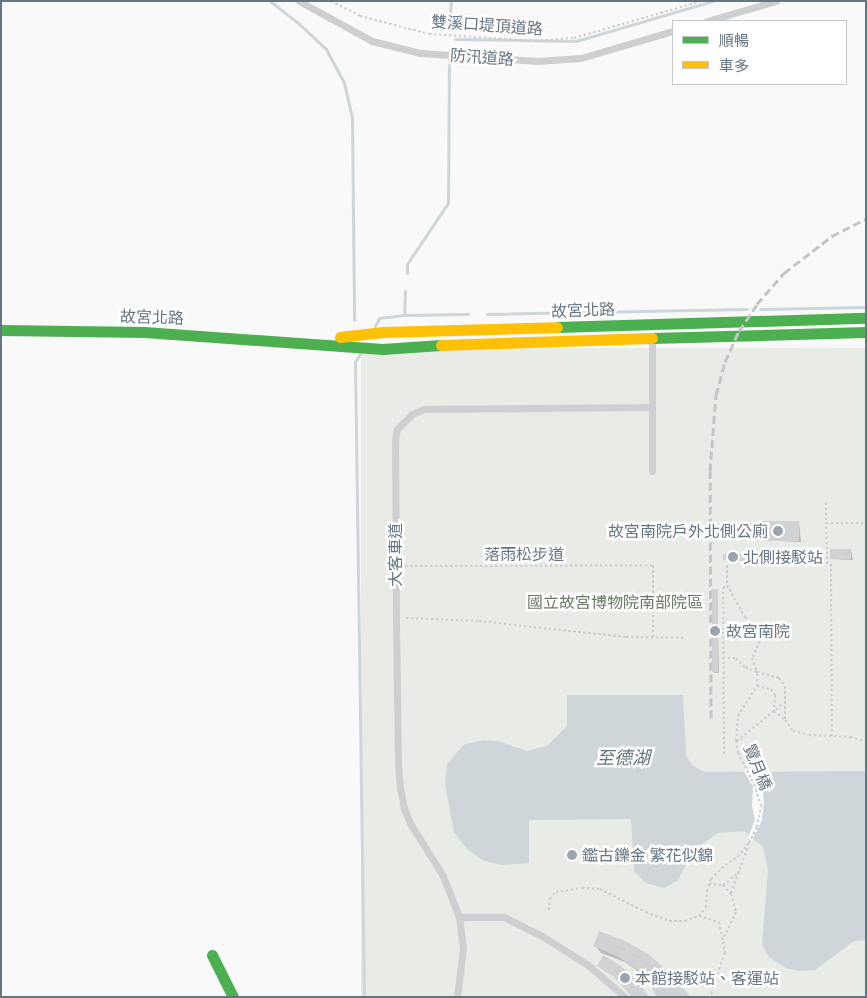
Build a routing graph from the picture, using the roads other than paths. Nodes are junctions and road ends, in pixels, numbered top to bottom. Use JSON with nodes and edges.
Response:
{"nodes":[{"id":1,"x":299,"y":1,"type":"edge"},
{"id":2,"x":776,"y":1,"type":"edge"},
{"id":3,"x":711,"y":20,"type":"edge"},
{"id":4,"x":672,"y":31,"type":"edge"},
{"id":5,"x":866,"y":318,"type":"edge"},
{"id":6,"x":1,"y":330,"type":"edge"},
{"id":7,"x":866,"y":332,"type":"edge"},
{"id":8,"x":652,"y":338,"type":"junction"},
{"id":9,"x":302,"y":342,"type":"junction"},
{"id":10,"x":652,"y":407,"type":"junction"},
{"id":11,"x":652,"y":472,"type":"dead end"},
{"id":12,"x":460,"y":917,"type":"junction"},
{"id":13,"x":212,"y":955,"type":"dead end"},
{"id":14,"x":233,"y":997,"type":"edge"},
{"id":15,"x":456,"y":997,"type":"edge"},
{"id":16,"x":625,"y":997,"type":"edge"}],
"edges":[{"from":1,"to":4,"type":"lane","name":"防汛道路"},
{"from":2,"to":3,"type":"lane"},
{"from":5,"to":9,"type":"street","name":"故宮北路"},
{"from":6,"to":9,"type":"street","name":"故宮北路"},
{"from":7,"to":8,"type":"street","name":"故宮北路"},
{"from":8,"to":9,"type":"street","name":"故宮北路"},
{"from":8,"to":10,"type":"lane"},
{"from":10,"to":11,"type":"lane"},
{"from":10,"to":12,"type":"lane","name":"大客車道"},
{"from":12,"to":15,"type":"lane","name":"大客車道"},
{"from":12,"to":16,"type":"lane"},
{"from":13,"to":14,"type":"street"}]}
